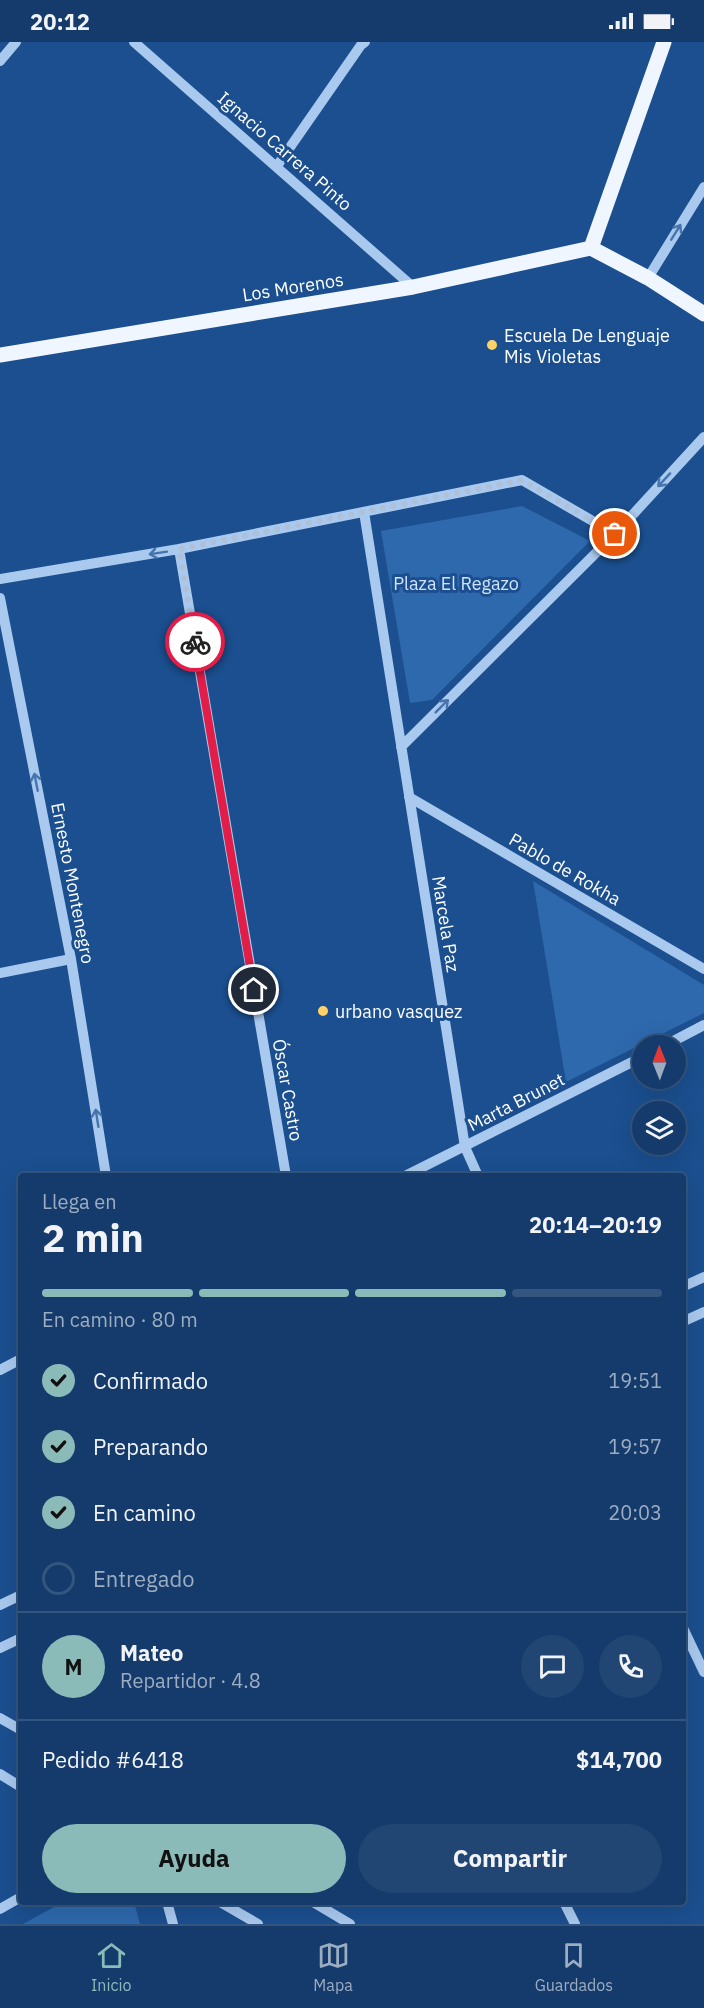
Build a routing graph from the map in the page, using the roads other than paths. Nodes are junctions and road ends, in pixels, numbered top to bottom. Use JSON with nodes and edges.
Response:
{"nodes":[{"id":1,"x":16,"y":42,"type":"edge"},
{"id":2,"x":134,"y":42,"type":"edge"},
{"id":3,"x":663,"y":42,"type":"edge"},
{"id":4,"x":362,"y":43,"type":"edge"},
{"id":5,"x":0,"y":61,"type":"edge"},
{"id":6,"x":277,"y":166,"type":"junction"},
{"id":7,"x":704,"y":187,"type":"edge"},
{"id":8,"x":591,"y":248,"type":"junction"},
{"id":9,"x":648,"y":278,"type":"junction"},
{"id":10,"x":413,"y":286,"type":"junction"},
{"id":11,"x":704,"y":314,"type":"edge"},
{"id":12,"x":0,"y":355,"type":"edge"},
{"id":13,"x":704,"y":436,"type":"edge"},
{"id":14,"x":364,"y":513,"type":"junction"},
{"id":15,"x":615,"y":534,"type":"junction"},
{"id":16,"x":179,"y":549,"type":"junction"},
{"id":17,"x":0,"y":579,"type":"edge"},
{"id":18,"x":0,"y":598,"type":"edge"},
{"id":19,"x":401,"y":747,"type":"junction"},
{"id":20,"x":409,"y":797,"type":"junction"},
{"id":21,"x":71,"y":959,"type":"junction"},
{"id":22,"x":704,"y":969,"type":"edge"},
{"id":23,"x":0,"y":973,"type":"edge"},
{"id":24,"x":704,"y":1025,"type":"edge"},
{"id":25,"x":685,"y":1035,"type":"edge"},
{"id":26,"x":632,"y":1062,"type":"edge"},
{"id":27,"x":465,"y":1147,"type":"junction"},
{"id":28,"x":106,"y":1173,"type":"edge"},
{"id":29,"x":285,"y":1173,"type":"edge"},
{"id":30,"x":411,"y":1173,"type":"edge"},
{"id":31,"x":477,"y":1173,"type":"edge"},
{"id":32,"x":704,"y":1278,"type":"edge"},
{"id":33,"x":686,"y":1285,"type":"edge"},
{"id":34,"x":704,"y":1312,"type":"edge"},
{"id":35,"x":686,"y":1320,"type":"edge"},
{"id":36,"x":18,"y":1361,"type":"edge"},
{"id":37,"x":0,"y":1370,"type":"edge"},
{"id":38,"x":18,"y":1596,"type":"edge"},
{"id":39,"x":0,"y":1605,"type":"edge"},
{"id":40,"x":686,"y":1634,"type":"edge"},
{"id":41,"x":18,"y":1639,"type":"edge"},
{"id":42,"x":0,"y":1648,"type":"edge"},
{"id":43,"x":704,"y":1672,"type":"edge"},
{"id":44,"x":0,"y":1718,"type":"edge"},
{"id":45,"x":18,"y":1728,"type":"edge"},
{"id":46,"x":0,"y":1774,"type":"edge"},
{"id":47,"x":18,"y":1785,"type":"edge"},
{"id":48,"x":18,"y":1899,"type":"edge"},
{"id":49,"x":168,"y":1905,"type":"edge"},
{"id":50,"x":225,"y":1905,"type":"edge"},
{"id":51,"x":318,"y":1905,"type":"edge"},
{"id":52,"x":566,"y":1905,"type":"edge"},
{"id":53,"x":0,"y":1909,"type":"edge"},
{"id":54,"x":173,"y":1924,"type":"edge"},
{"id":55,"x":258,"y":1924,"type":"edge"},
{"id":56,"x":350,"y":1924,"type":"edge"},
{"id":57,"x":575,"y":1924,"type":"edge"}],
"edges":[{"from":1,"to":5,"type":"street"},
{"from":2,"to":6,"type":"street","name":"Ignacio Carrera Pinto"},
{"from":3,"to":8,"type":"main road"},
{"from":4,"to":6,"type":"street"},
{"from":6,"to":10,"type":"street","name":"Ignacio Carrera Pinto"},
{"from":9,"to":7,"type":"street","one_way":true},
{"from":8,"to":9,"type":"main road"},
{"from":8,"to":10,"type":"main road","name":"Los Morenos"},
{"from":9,"to":11,"type":"main road"},
{"from":10,"to":12,"type":"main road","name":"Los Morenos"},
{"from":13,"to":15,"type":"street","one_way":true},
{"from":14,"to":15,"type":"street"},
{"from":14,"to":16,"type":"street"},
{"from":14,"to":19,"type":"street","name":"Marcela Paz"},
{"from":19,"to":15,"type":"street","one_way":true},
{"from":16,"to":17,"type":"street","one_way":true},
{"from":16,"to":29,"type":"street","name":"Óscar Castro"},
{"from":21,"to":18,"type":"street","name":"Ernesto Montenegro","one_way":true},
{"from":19,"to":20,"type":"street","name":"Marcela Paz"},
{"from":20,"to":22,"type":"street","name":"Pablo de Rokha"},
{"from":20,"to":27,"type":"street","name":"Marcela Paz"},
{"from":21,"to":23,"type":"street"},
{"from":28,"to":21,"type":"street","name":"Ernesto Montenegro","one_way":true},
{"from":24,"to":25,"type":"street"},
{"from":26,"to":27,"type":"street","name":"Marta Brunet"},
{"from":27,"to":30,"type":"street","name":"Marta Brunet"},
{"from":27,"to":31,"type":"street","name":"Marcela Paz"},
{"from":32,"to":33,"type":"street"},
{"from":34,"to":35,"type":"street"},
{"from":36,"to":37,"type":"street"},
{"from":38,"to":39,"type":"street"},
{"from":40,"to":43,"type":"street"},
{"from":41,"to":42,"type":"street"},
{"from":44,"to":45,"type":"street"},
{"from":46,"to":47,"type":"street"},
{"from":48,"to":53,"type":"street"},
{"from":49,"to":54,"type":"street"},
{"from":50,"to":55,"type":"street"},
{"from":51,"to":56,"type":"street"},
{"from":52,"to":57,"type":"street"}]}
